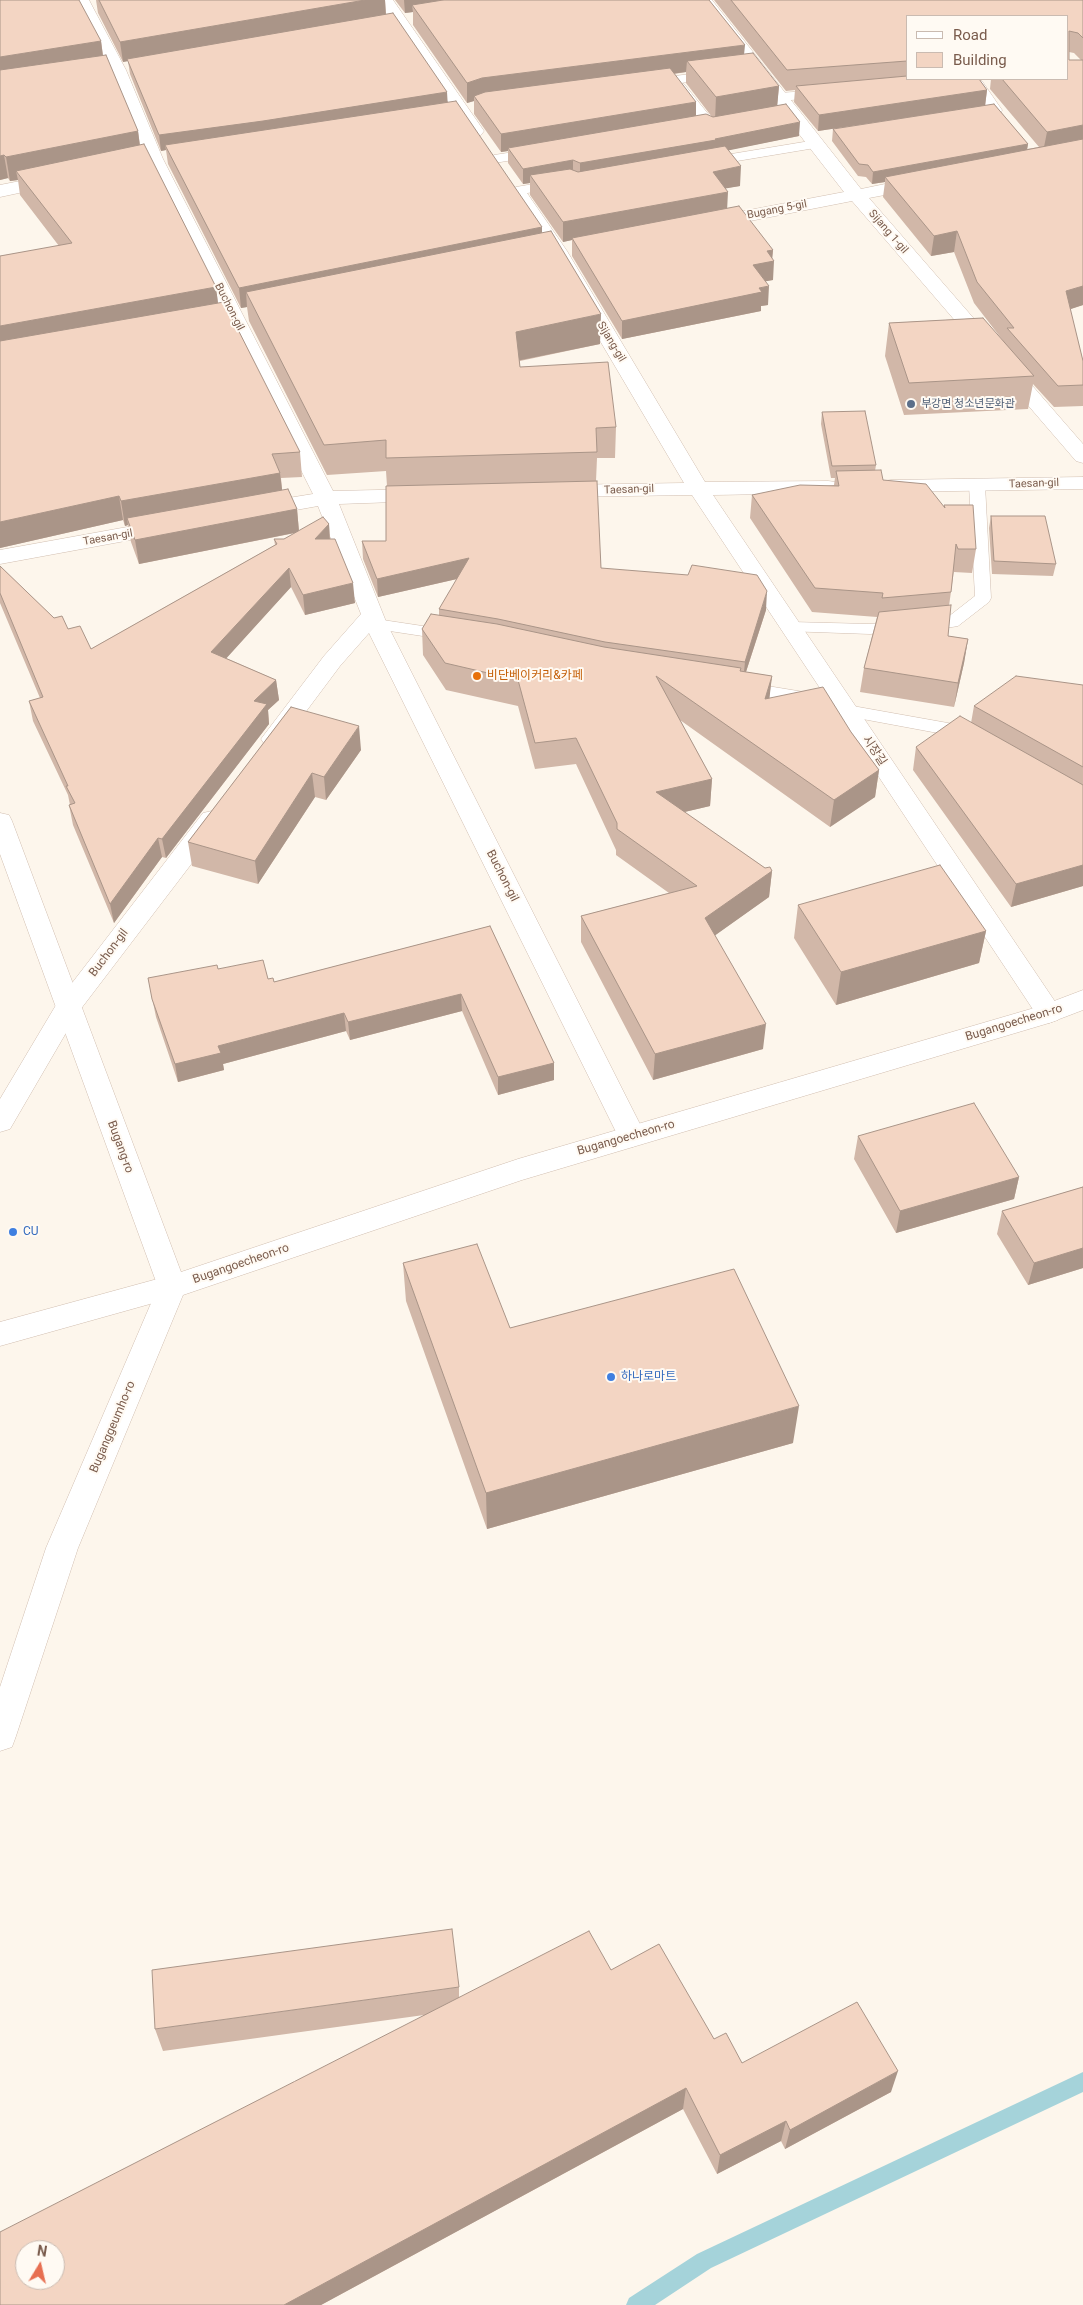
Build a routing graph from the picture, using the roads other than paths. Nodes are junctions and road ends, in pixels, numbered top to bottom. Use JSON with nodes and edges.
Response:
{"nodes":[{"id":1,"x":81,"y":0,"type":"edge"},
{"id":2,"x":385,"y":0,"type":"edge"},
{"id":3,"x":702,"y":0,"type":"edge"},
{"id":4,"x":409,"y":20,"type":"junction"},
{"id":5,"x":380,"y":25,"type":"edge"},
{"id":6,"x":137,"y":66,"type":"edge"},
{"id":7,"x":757,"y":69,"type":"junction"},
{"id":8,"x":117,"y":70,"type":"junction"},
{"id":9,"x":98,"y":73,"type":"edge"},
{"id":10,"x":674,"y":80,"type":"junction"},
{"id":11,"x":995,"y":82,"type":"dead end"},
{"id":12,"x":948,"y":83,"type":"edge"},
{"id":13,"x":639,"y":84,"type":"edge"},
{"id":14,"x":978,"y":84,"type":"junction"},
{"id":15,"x":834,"y":93,"type":"edge"},
{"id":16,"x":783,"y":108,"type":"junction"},
{"id":17,"x":469,"y":109,"type":"junction"},
{"id":18,"x":976,"y":113,"type":"edge"},
{"id":19,"x":442,"y":115,"type":"edge"},
{"id":20,"x":708,"y":123,"type":"junction"},
{"id":21,"x":722,"y":125,"type":"edge"},
{"id":22,"x":689,"y":126,"type":"edge"},
{"id":23,"x":819,"y":139,"type":"junction"},
{"id":24,"x":543,"y":151,"type":"edge"},
{"id":25,"x":163,"y":158,"type":"junction"},
{"id":26,"x":494,"y":159,"type":"junction"},
{"id":27,"x":135,"y":163,"type":"edge"},
{"id":28,"x":691,"y":165,"type":"edge"},
{"id":29,"x":77,"y":175,"type":"edge"},
{"id":30,"x":933,"y":180,"type":"edge"},
{"id":31,"x":573,"y":181,"type":"edge"},
{"id":32,"x":0,"y":191,"type":"edge"},
{"id":33,"x":516,"y":191,"type":"junction"},
{"id":34,"x":856,"y":195,"type":"junction"},
{"id":35,"x":692,"y":226,"type":"edge"},
{"id":36,"x":576,"y":247,"type":"edge"},
{"id":37,"x":557,"y":251,"type":"junction"},
{"id":38,"x":538,"y":255,"type":"edge"},
{"id":39,"x":243,"y":315,"type":"junction"},
{"id":40,"x":215,"y":321,"type":"edge"},
{"id":41,"x":1083,"y":457,"type":"edge"},
{"id":42,"x":1083,"y":483,"type":"edge"},
{"id":43,"x":977,"y":486,"type":"junction"},
{"id":44,"x":698,"y":488,"type":"junction"},
{"id":45,"x":542,"y":492,"type":"edge"},
{"id":46,"x":443,"y":494,"type":"edge"},
{"id":47,"x":326,"y":498,"type":"junction"},
{"id":48,"x":240,"y":514,"type":"edge"},
{"id":49,"x":182,"y":524,"type":"edge"},
{"id":50,"x":0,"y":558,"type":"edge"},
{"id":51,"x":374,"y":620,"type":"junction"},
{"id":52,"x":791,"y":627,"type":"junction"},
{"id":53,"x":461,"y":638,"type":"edge"},
{"id":54,"x":728,"y":686,"type":"edge"},
{"id":55,"x":845,"y":707,"type":"junction"},
{"id":56,"x":983,"y":746,"type":"edge"},
{"id":57,"x":260,"y":756,"type":"edge"},
{"id":58,"x":224,"y":803,"type":"edge"},
{"id":59,"x":0,"y":821,"type":"edge"},
{"id":60,"x":1083,"y":1000,"type":"edge"},
{"id":61,"x":68,"y":1007,"type":"junction"},
{"id":62,"x":1049,"y":1014,"type":"junction"},
{"id":63,"x":0,"y":1122,"type":"edge"},
{"id":64,"x":632,"y":1136,"type":"junction"},
{"id":65,"x":172,"y":1287,"type":"junction"},
{"id":66,"x":0,"y":1334,"type":"edge"},
{"id":67,"x":0,"y":1736,"type":"edge"}],
"edges":[{"from":1,"to":8,"type":"street","name":"Buchon-gil"},
{"from":2,"to":4,"type":"street","name":"Sijang-gil"},
{"from":3,"to":7,"type":"street","name":"Sijang 1-gil"},
{"from":4,"to":5,"type":"street"},
{"from":4,"to":17,"type":"street","name":"Sijang-gil"},
{"from":6,"to":8,"type":"street"},
{"from":7,"to":10,"type":"lane"},
{"from":7,"to":16,"type":"street","name":"Sijang 1-gil"},
{"from":8,"to":9,"type":"street"},
{"from":8,"to":25,"type":"street","name":"Buchon-gil"},
{"from":10,"to":13,"type":"lane"},
{"from":10,"to":20,"type":"lane"},
{"from":11,"to":14,"type":"lane"},
{"from":12,"to":14,"type":"lane"},
{"from":14,"to":18,"type":"lane"},
{"from":15,"to":16,"type":"lane"},
{"from":16,"to":23,"type":"street","name":"Sijang 1-gil"},
{"from":17,"to":19,"type":"street"},
{"from":17,"to":26,"type":"street","name":"Sijang-gil"},
{"from":20,"to":21,"type":"lane"},
{"from":20,"to":22,"type":"lane"},
{"from":23,"to":28,"type":"lane"},
{"from":23,"to":34,"type":"street","name":"Sijang 1-gil"},
{"from":24,"to":26,"type":"lane"},
{"from":25,"to":27,"type":"street"},
{"from":25,"to":39,"type":"street","name":"Buchon-gil"},
{"from":26,"to":33,"type":"street","name":"Sijang-gil"},
{"from":29,"to":32,"type":"street"},
{"from":30,"to":34,"type":"street","name":"Bugang 5-gil"},
{"from":31,"to":33,"type":"lane"},
{"from":33,"to":37,"type":"street","name":"Sijang-gil"},
{"from":34,"to":35,"type":"street","name":"Bugang 5-gil"},
{"from":34,"to":41,"type":"street","name":"Sijang 1-gil"},
{"from":36,"to":37,"type":"street"},
{"from":37,"to":38,"type":"street"},
{"from":37,"to":44,"type":"street","name":"Sijang-gil"},
{"from":39,"to":40,"type":"street"},
{"from":39,"to":47,"type":"street","name":"Buchon-gil"},
{"from":42,"to":43,"type":"street","name":"Taesan-gil"},
{"from":43,"to":44,"type":"street","name":"Taesan-gil"},
{"from":43,"to":52,"type":"lane"},
{"from":44,"to":45,"type":"street","name":"Taesan-gil"},
{"from":44,"to":52,"type":"street","name":"시장길"},
{"from":46,"to":47,"type":"street"},
{"from":47,"to":48,"type":"street"},
{"from":47,"to":51,"type":"street","name":"Buchon-gil"},
{"from":49,"to":50,"type":"street","name":"Taesan-gil"},
{"from":51,"to":53,"type":"lane"},
{"from":51,"to":57,"type":"street"},
{"from":51,"to":64,"type":"street","name":"Buchon-gil"},
{"from":52,"to":55,"type":"street","name":"시장길"},
{"from":54,"to":55,"type":"lane"},
{"from":55,"to":56,"type":"lane"},
{"from":55,"to":62,"type":"street","name":"시장길"},
{"from":58,"to":61,"type":"street","name":"Buchon-gil"},
{"from":59,"to":61,"type":"street","name":"Bugang-ro"},
{"from":60,"to":62,"type":"street","name":"Bugangoecheon-ro"},
{"from":61,"to":63,"type":"street"},
{"from":61,"to":65,"type":"street","name":"Bugang-ro"},
{"from":62,"to":64,"type":"street","name":"Bugangoecheon-ro"},
{"from":64,"to":65,"type":"street","name":"Bugangoecheon-ro"},
{"from":65,"to":66,"type":"street"},
{"from":65,"to":67,"type":"street","name":"Buganggeumho-ro"}]}
